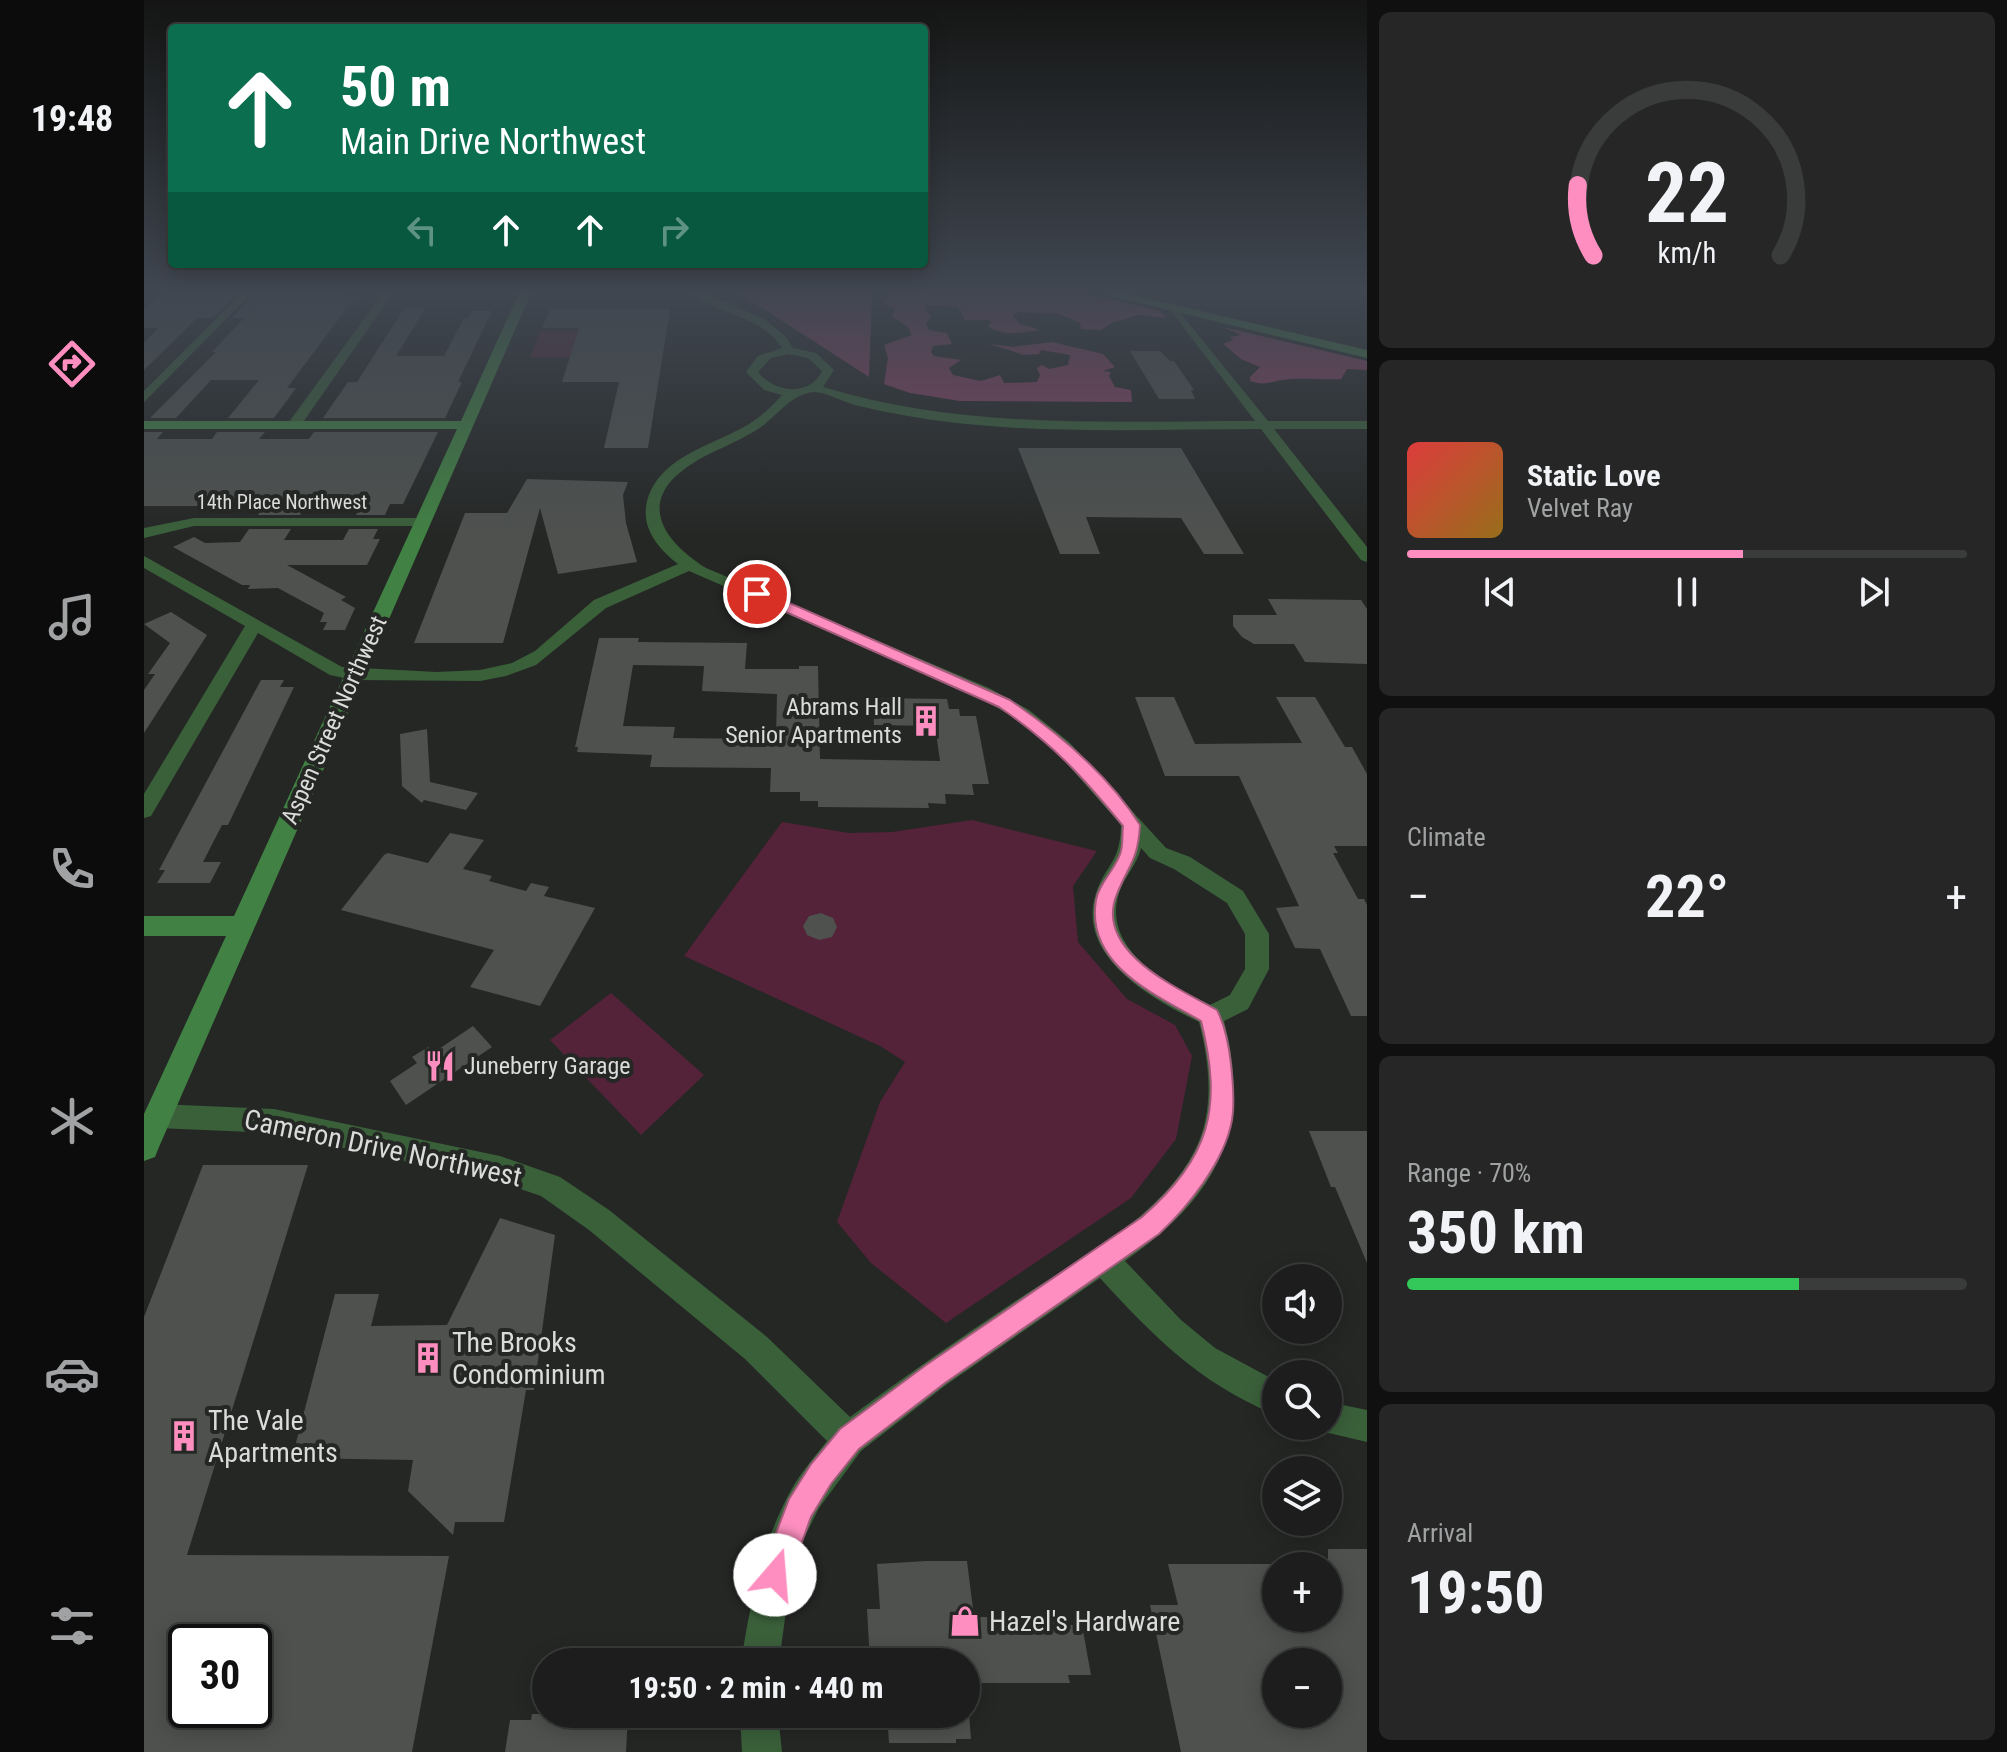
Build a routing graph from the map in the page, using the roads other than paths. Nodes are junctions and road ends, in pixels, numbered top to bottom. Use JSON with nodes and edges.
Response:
{"nodes":[{"id":1,"x":167,"y":375,"type":"edge"},
{"id":2,"x":330,"y":375,"type":"edge"},
{"id":3,"x":488,"y":375,"type":"edge"},
{"id":4,"x":754,"y":375,"type":"edge"},
{"id":5,"x":827,"y":375,"type":"edge"},
{"id":6,"x":1225,"y":375,"type":"edge"},
{"id":7,"x":813,"y":388,"type":"junction"},
{"id":8,"x":790,"y":393,"type":"junction"},
{"id":9,"x":144,"y":398,"type":"edge"},
{"id":10,"x":144,"y":425,"type":"edge"},
{"id":11,"x":294,"y":425,"type":"junction"},
{"id":12,"x":465,"y":425,"type":"junction"},
{"id":13,"x":1264,"y":425,"type":"junction"},
{"id":14,"x":1367,"y":425,"type":"edge"},
{"id":15,"x":422,"y":522,"type":"junction"},
{"id":16,"x":144,"y":533,"type":"edge"},
{"id":17,"x":1367,"y":557,"type":"edge"},
{"id":18,"x":144,"y":561,"type":"edge"},
{"id":19,"x":689,"y":565,"type":"junction"},
{"id":20,"x":255,"y":624,"type":"junction"},
{"id":21,"x":354,"y":675,"type":"junction"},
{"id":22,"x":144,"y":811,"type":"edge"},
{"id":23,"x":1131,"y":825,"type":"junction"},
{"id":24,"x":1124,"y":862,"type":"junction"},
{"id":25,"x":1182,"y":863,"type":"junction"},
{"id":26,"x":144,"y":926,"type":"edge"},
{"id":27,"x":242,"y":926,"type":"junction"},
{"id":28,"x":1210,"y":1016,"type":"junction"},
{"id":29,"x":158,"y":1116,"type":"junction"},
{"id":30,"x":144,"y":1147,"type":"edge"},
{"id":31,"x":1103,"y":1260,"type":"junction"},
{"id":32,"x":1262,"y":1392,"type":"edge"},
{"id":33,"x":1342,"y":1421,"type":"edge"},
{"id":34,"x":1367,"y":1426,"type":"edge"},
{"id":35,"x":849,"y":1439,"type":"junction"},
{"id":36,"x":762,"y":1648,"type":"edge"},
{"id":37,"x":760,"y":1728,"type":"edge"},
{"id":38,"x":762,"y":1752,"type":"edge"}],
"edges":[{"from":1,"to":9,"type":"street"},
{"from":2,"to":11,"type":"street"},
{"from":3,"to":12,"type":"street","name":"Aspen Street Northwest"},
{"from":4,"to":8,"type":"street"},
{"from":5,"to":7,"type":"street"},
{"from":6,"to":13,"type":"street"},
{"from":7,"to":8,"type":"street"},
{"from":7,"to":13,"type":"street"},
{"from":8,"to":19,"type":"street"},
{"from":10,"to":11,"type":"street"},
{"from":11,"to":12,"type":"street"},
{"from":12,"to":15,"type":"street","name":"Aspen Street Northwest"},
{"from":13,"to":14,"type":"street"},
{"from":13,"to":17,"type":"street"},
{"from":15,"to":16,"type":"street","name":"14th Place Northwest"},
{"from":15,"to":21,"type":"street","name":"Aspen Street Northwest"},
{"from":18,"to":20,"type":"street"},
{"from":19,"to":21,"type":"street"},
{"from":19,"to":23,"type":"street"},
{"from":20,"to":21,"type":"street"},
{"from":20,"to":22,"type":"street"},
{"from":21,"to":27,"type":"street","name":"Aspen Street Northwest"},
{"from":23,"to":24,"type":"street"},
{"from":23,"to":25,"type":"street"},
{"from":24,"to":25,"type":"street"},
{"from":24,"to":28,"type":"street"},
{"from":25,"to":28,"type":"street"},
{"from":26,"to":27,"type":"street"},
{"from":27,"to":29,"type":"street","name":"Aspen Street Northwest"},
{"from":28,"to":31,"type":"street"},
{"from":29,"to":30,"type":"street","name":"Aspen Street Northwest"},
{"from":29,"to":35,"type":"street","name":"Cameron Drive Northwest"},
{"from":31,"to":32,"type":"street"},
{"from":31,"to":35,"type":"street"},
{"from":33,"to":34,"type":"street"},
{"from":35,"to":36,"type":"street"},
{"from":37,"to":38,"type":"street"}]}
